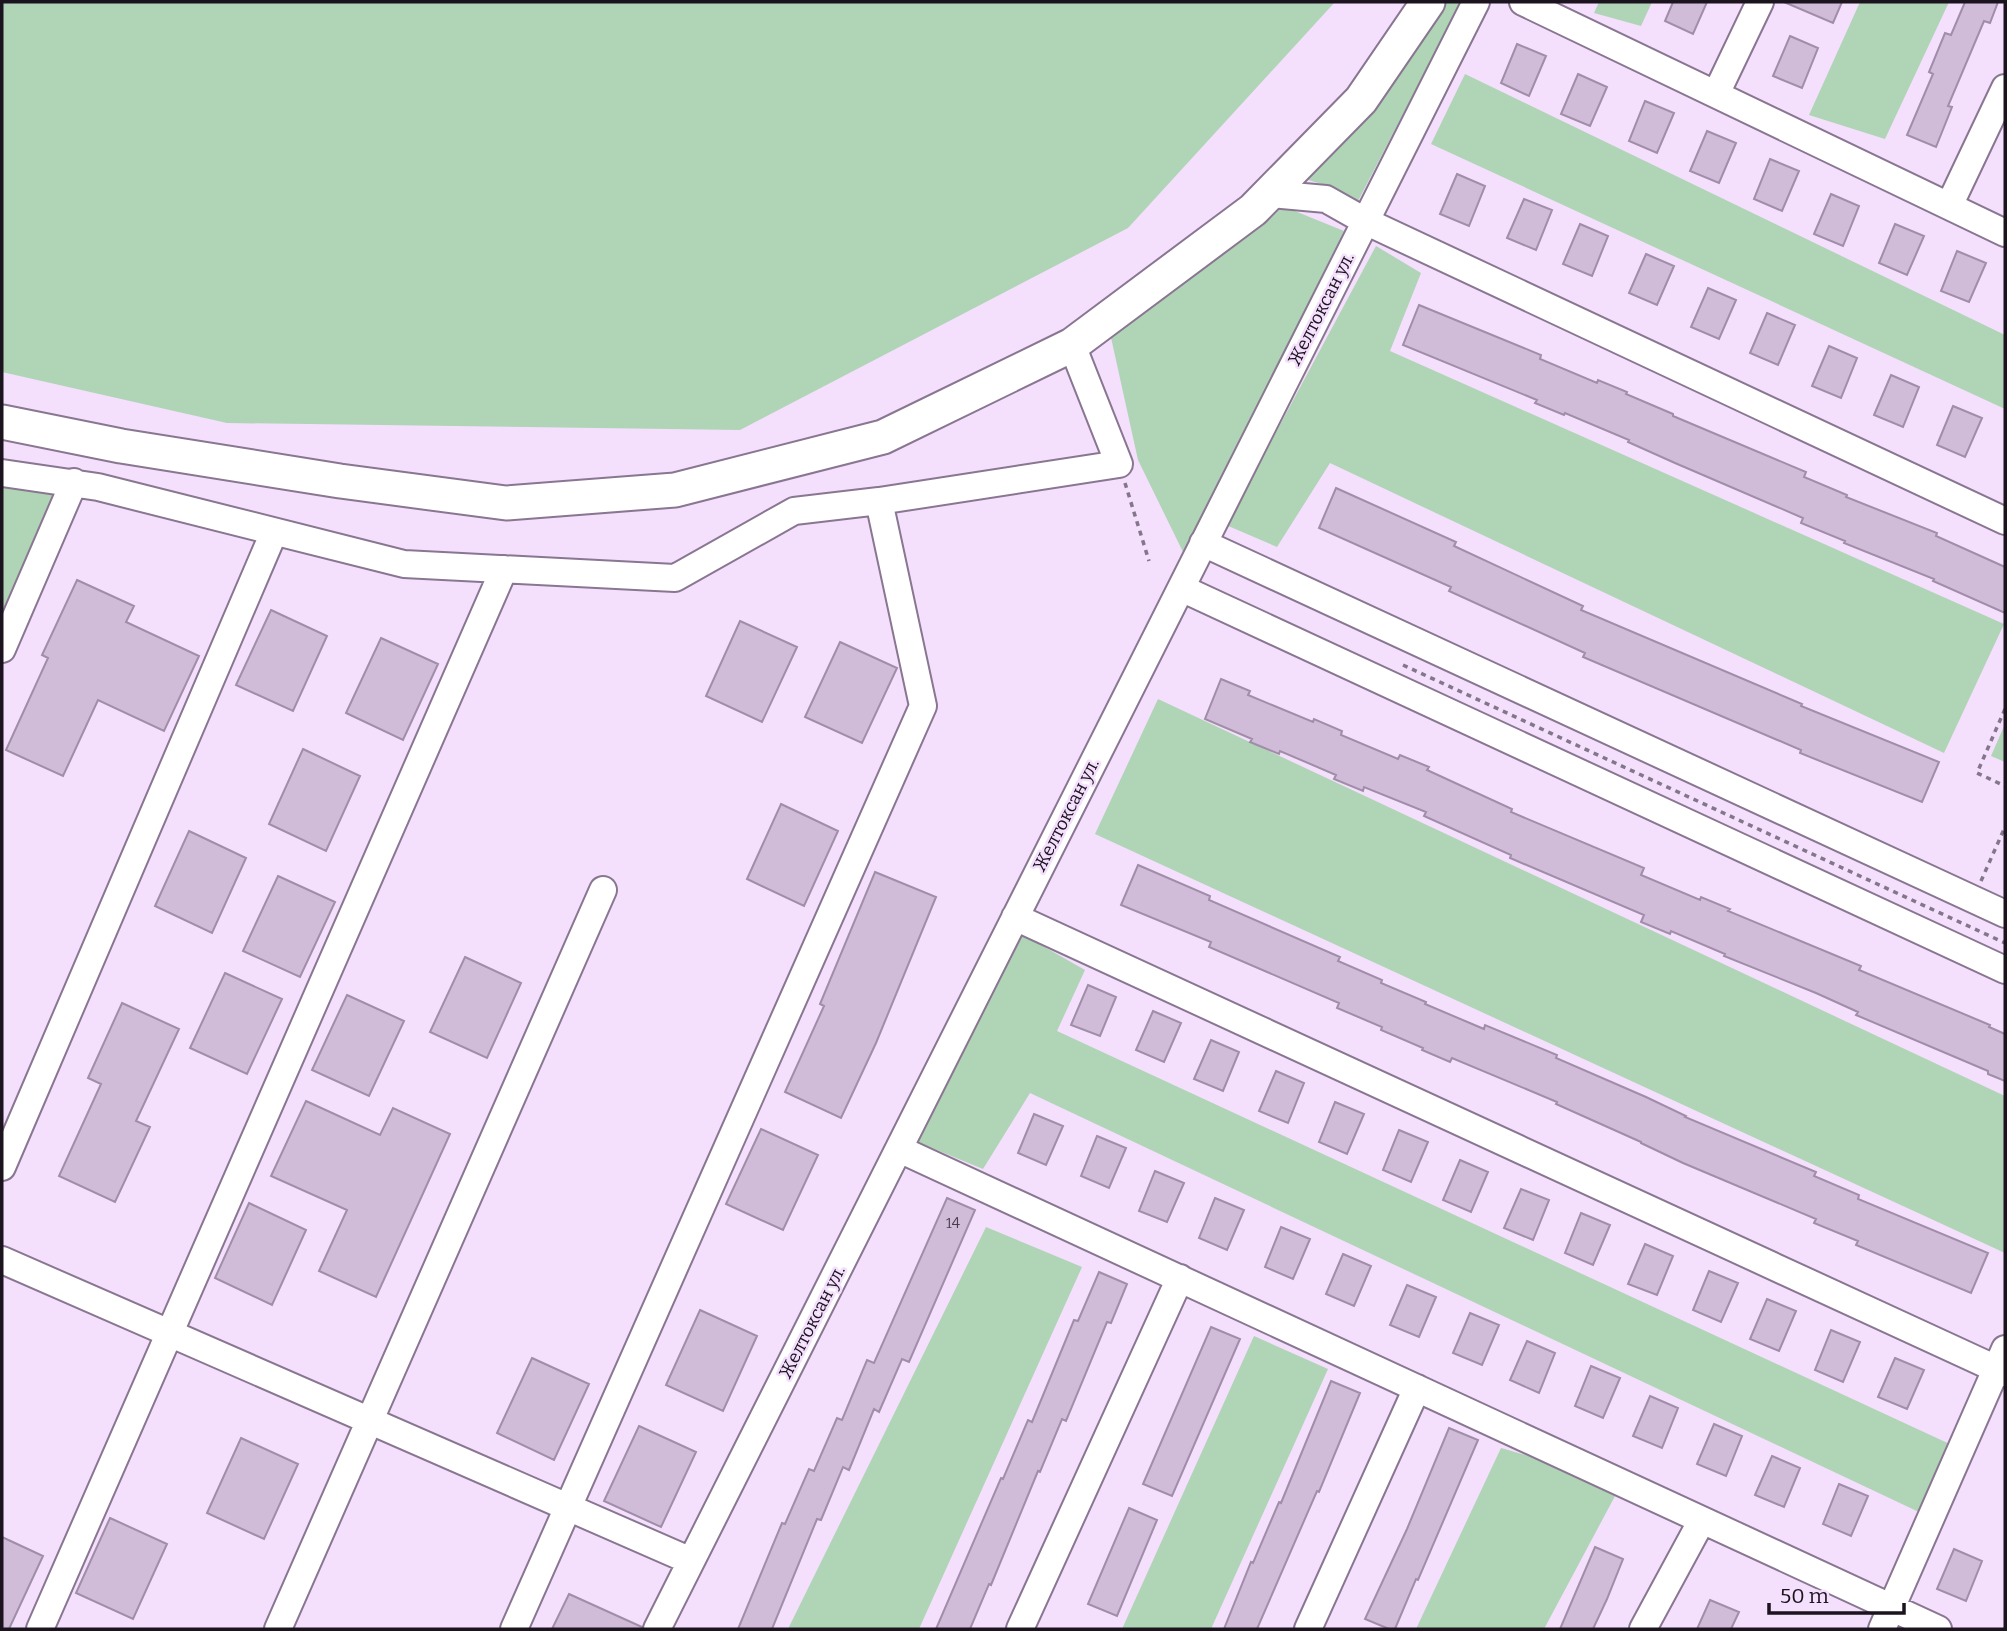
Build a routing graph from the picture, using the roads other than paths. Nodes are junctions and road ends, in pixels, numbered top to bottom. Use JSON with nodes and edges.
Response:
{"nodes":[{"id":1,"x":1428,"y":2,"type":"edge"},
{"id":2,"x":1476,"y":2,"type":"edge"},
{"id":3,"x":1523,"y":2,"type":"edge"},
{"id":4,"x":1760,"y":2,"type":"edge"},
{"id":5,"x":2005,"y":88,"type":"edge"},
{"id":6,"x":1716,"y":94,"type":"junction"},
{"id":7,"x":1270,"y":194,"type":"junction"},
{"id":8,"x":1949,"y":206,"type":"junction"},
{"id":9,"x":1365,"y":221,"type":"junction"},
{"id":10,"x":2005,"y":233,"type":"edge"},
{"id":11,"x":1072,"y":345,"type":"junction"},
{"id":12,"x":2,"y":422,"type":"edge"},
{"id":13,"x":2,"y":473,"type":"edge"},
{"id":14,"x":74,"y":482,"type":"junction"},
{"id":15,"x":879,"y":501,"type":"junction"},
{"id":16,"x":2005,"y":521,"type":"edge"},
{"id":17,"x":274,"y":531,"type":"junction"},
{"id":18,"x":1203,"y":544,"type":"junction"},
{"id":19,"x":504,"y":569,"type":"junction"},
{"id":20,"x":1181,"y":588,"type":"junction"},
{"id":21,"x":2,"y":649,"type":"edge"},
{"id":22,"x":603,"y":890,"type":"dead end"},
{"id":23,"x":2005,"y":914,"type":"edge"},
{"id":24,"x":1015,"y":917,"type":"junction"},
{"id":25,"x":2005,"y":970,"type":"edge"},
{"id":26,"x":899,"y":1149,"type":"junction"},
{"id":27,"x":2,"y":1167,"type":"edge"},
{"id":28,"x":2,"y":1259,"type":"edge"},
{"id":29,"x":1180,"y":1278,"type":"junction"},
{"id":30,"x":170,"y":1333,"type":"junction"},
{"id":31,"x":2002,"y":1364,"type":"edge"},
{"id":32,"x":1417,"y":1388,"type":"junction"},
{"id":33,"x":370,"y":1420,"type":"junction"},
{"id":34,"x":568,"y":1507,"type":"junction"},
{"id":35,"x":1702,"y":1520,"type":"junction"},
{"id":36,"x":691,"y":1561,"type":"junction"},
{"id":37,"x":1887,"y":1618,"type":"edge"},
{"id":38,"x":40,"y":1629,"type":"edge"},
{"id":39,"x":278,"y":1629,"type":"edge"},
{"id":40,"x":514,"y":1629,"type":"edge"},
{"id":41,"x":657,"y":1629,"type":"edge"},
{"id":42,"x":1020,"y":1629,"type":"edge"},
{"id":43,"x":1308,"y":1629,"type":"edge"},
{"id":44,"x":1643,"y":1629,"type":"edge"},
{"id":45,"x":1938,"y":1629,"type":"edge"}],
"edges":[{"from":1,"to":7,"type":"main road"},
{"from":2,"to":9,"type":"street","name":"Желтоксан ул."},
{"from":3,"to":6,"type":"street"},
{"from":4,"to":6,"type":"street"},
{"from":5,"to":8,"type":"street"},
{"from":6,"to":8,"type":"street"},
{"from":7,"to":9,"type":"street"},
{"from":7,"to":11,"type":"main road"},
{"from":8,"to":10,"type":"street"},
{"from":9,"to":16,"type":"street"},
{"from":9,"to":18,"type":"street","name":"Желтоксан ул."},
{"from":11,"to":12,"type":"main road"},
{"from":11,"to":15,"type":"street"},
{"from":13,"to":14,"type":"street"},
{"from":14,"to":17,"type":"street"},
{"from":14,"to":21,"type":"street"},
{"from":15,"to":19,"type":"street"},
{"from":15,"to":34,"type":"street"},
{"from":17,"to":19,"type":"street"},
{"from":17,"to":27,"type":"street"},
{"from":18,"to":20,"type":"street","name":"Желтоксан ул."},
{"from":18,"to":23,"type":"street"},
{"from":19,"to":30,"type":"street"},
{"from":20,"to":24,"type":"street","name":"Желтоксан ул."},
{"from":20,"to":25,"type":"street"},
{"from":22,"to":33,"type":"street"},
{"from":24,"to":26,"type":"street","name":"Желтоксан ул."},
{"from":24,"to":31,"type":"street"},
{"from":26,"to":29,"type":"street"},
{"from":26,"to":36,"type":"street","name":"Желтоксан ул."},
{"from":28,"to":30,"type":"street"},
{"from":29,"to":32,"type":"street"},
{"from":29,"to":42,"type":"street"},
{"from":30,"to":33,"type":"street"},
{"from":30,"to":38,"type":"street"},
{"from":31,"to":37,"type":"street"},
{"from":32,"to":35,"type":"street"},
{"from":32,"to":43,"type":"street"},
{"from":33,"to":34,"type":"street"},
{"from":33,"to":39,"type":"street"},
{"from":34,"to":36,"type":"street"},
{"from":34,"to":40,"type":"street"},
{"from":35,"to":37,"type":"street"},
{"from":35,"to":44,"type":"street"},
{"from":36,"to":41,"type":"street","name":"Желтоксан ул."},
{"from":37,"to":45,"type":"street"}]}
